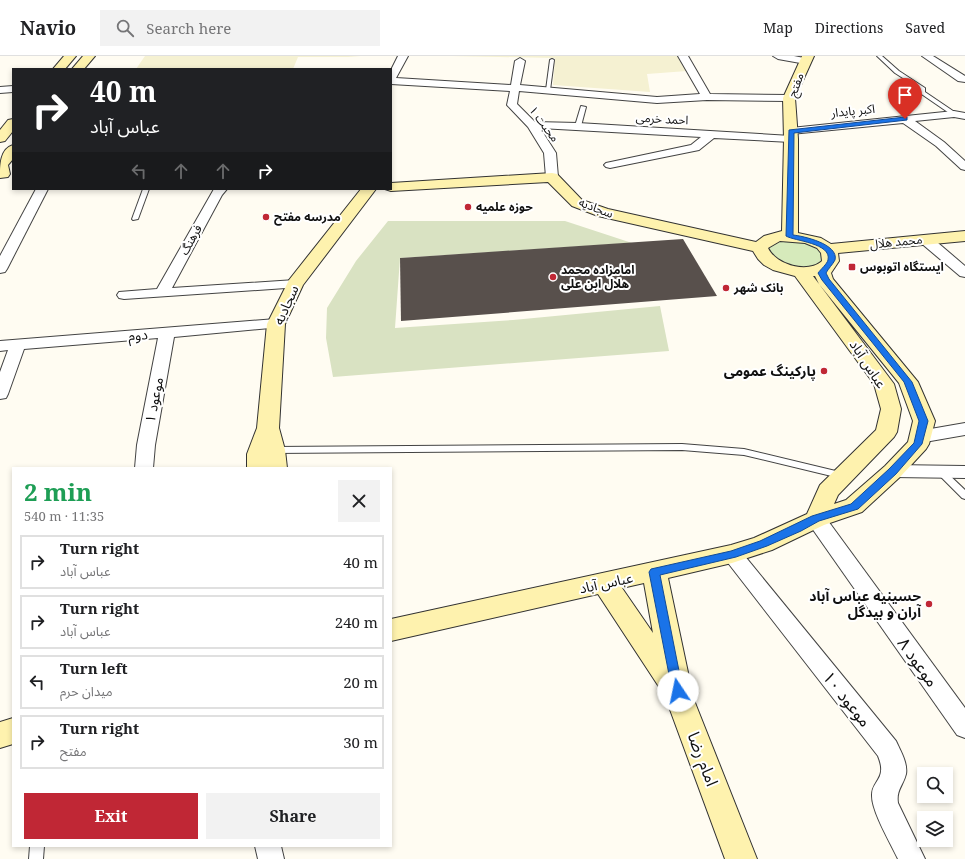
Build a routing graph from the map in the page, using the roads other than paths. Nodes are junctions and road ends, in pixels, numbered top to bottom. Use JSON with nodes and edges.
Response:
{"nodes":[{"id":1,"x":70,"y":56,"type":"edge"},
{"id":2,"x":89,"y":56,"type":"edge"},
{"id":3,"x":403,"y":56,"type":"edge"},
{"id":4,"x":683,"y":56,"type":"edge"},
{"id":5,"x":778,"y":56,"type":"edge"},
{"id":6,"x":879,"y":56,"type":"edge"},
{"id":7,"x":927,"y":56,"type":"edge"},
{"id":8,"x":807,"y":58,"type":"edge"},
{"id":9,"x":552,"y":60,"type":"dead end"},
{"id":10,"x":520,"y":62,"type":"dead end"},
{"id":11,"x":60,"y":68,"type":"edge"},
{"id":12,"x":79,"y":68,"type":"edge"},
{"id":13,"x":392,"y":78,"type":"edge"},
{"id":14,"x":965,"y":79,"type":"edge"},
{"id":15,"x":392,"y":80,"type":"edge"},
{"id":16,"x":12,"y":89,"type":"edge"},
{"id":17,"x":0,"y":90,"type":"edge"},
{"id":18,"x":516,"y":90,"type":"junction"},
{"id":19,"x":548,"y":90,"type":"junction"},
{"id":20,"x":707,"y":97,"type":"junction"},
{"id":21,"x":789,"y":98,"type":"junction"},
{"id":22,"x":583,"y":107,"type":"dead end"},
{"id":23,"x":954,"y":114,"type":"junction"},
{"id":24,"x":965,"y":116,"type":"edge"},
{"id":25,"x":905,"y":119,"type":"junction"},
{"id":26,"x":12,"y":124,"type":"edge"},
{"id":27,"x":532,"y":125,"type":"junction"},
{"id":28,"x":578,"y":126,"type":"junction"},
{"id":29,"x":710,"y":134,"type":"junction"},
{"id":30,"x":791,"y":135,"type":"junction"},
{"id":31,"x":0,"y":138,"type":"edge"},
{"id":32,"x":12,"y":151,"type":"edge"},
{"id":33,"x":610,"y":165,"type":"dead end"},
{"id":34,"x":965,"y":167,"type":"edge"},
{"id":35,"x":3,"y":170,"type":"edge"},
{"id":36,"x":552,"y":177,"type":"junction"},
{"id":37,"x":392,"y":187,"type":"edge"},
{"id":38,"x":41,"y":190,"type":"edge"},
{"id":39,"x":146,"y":190,"type":"edge"},
{"id":40,"x":220,"y":190,"type":"edge"},
{"id":41,"x":368,"y":190,"type":"edge"},
{"id":42,"x":135,"y":219,"type":"dead end"},
{"id":43,"x":790,"y":236,"type":"junction"},
{"id":44,"x":965,"y":236,"type":"edge"},
{"id":45,"x":926,"y":240,"type":"junction"},
{"id":46,"x":760,"y":248,"type":"junction"},
{"id":47,"x":827,"y":257,"type":"junction"},
{"id":48,"x":0,"y":269,"type":"edge"},
{"id":49,"x":800,"y":271,"type":"junction"},
{"id":50,"x":965,"y":273,"type":"edge"},
{"id":51,"x":295,"y":284,"type":"junction"},
{"id":52,"x":162,"y":292,"type":"junction"},
{"id":53,"x":124,"y":295,"type":"dead end"},
{"id":54,"x":276,"y":324,"type":"junction"},
{"id":55,"x":167,"y":333,"type":"junction"},
{"id":56,"x":18,"y":345,"type":"junction"},
{"id":57,"x":0,"y":346,"type":"edge"},
{"id":58,"x":0,"y":394,"type":"edge"},
{"id":59,"x":268,"y":428,"type":"junction"},
{"id":60,"x":965,"y":429,"type":"edge"},
{"id":61,"x":919,"y":437,"type":"junction"},
{"id":62,"x":275,"y":459,"type":"edge"},
{"id":63,"x":144,"y":467,"type":"edge"},
{"id":64,"x":258,"y":467,"type":"edge"},
{"id":65,"x":893,"y":471,"type":"junction"},
{"id":66,"x":941,"y":472,"type":"junction"},
{"id":67,"x":965,"y":472,"type":"edge"},
{"id":68,"x":844,"y":476,"type":"junction"},
{"id":69,"x":965,"y":496,"type":"edge"},
{"id":70,"x":816,"y":518,"type":"junction"},
{"id":71,"x":732,"y":554,"type":"junction"},
{"id":72,"x":654,"y":572,"type":"junction"},
{"id":73,"x":605,"y":583,"type":"junction"},
{"id":74,"x":392,"y":630,"type":"edge"},
{"id":75,"x":678,"y":691,"type":"junction"},
{"id":76,"x":965,"y":727,"type":"edge"},
{"id":77,"x":12,"y":731,"type":"edge"},
{"id":78,"x":0,"y":735,"type":"edge"},
{"id":79,"x":37,"y":847,"type":"edge"},
{"id":80,"x":268,"y":847,"type":"edge"},
{"id":81,"x":36,"y":859,"type":"edge"},
{"id":82,"x":271,"y":859,"type":"edge"},
{"id":83,"x":741,"y":859,"type":"edge"},
{"id":84,"x":912,"y":859,"type":"edge"}],
"edges":[{"from":1,"to":11,"type":"main road"},
{"from":2,"to":12,"type":"main road"},
{"from":3,"to":13,"type":"street"},
{"from":4,"to":20,"type":"street"},
{"from":5,"to":8,"type":"street"},
{"from":6,"to":23,"type":"lane"},
{"from":7,"to":14,"type":"street"},
{"from":8,"to":21,"type":"main road","name":"مفتح"},
{"from":9,"to":19,"type":"lane"},
{"from":10,"to":18,"type":"street"},
{"from":15,"to":18,"type":"street"},
{"from":16,"to":17,"type":"street"},
{"from":18,"to":19,"type":"street"},
{"from":18,"to":27,"type":"street","name":"محبت ۱"},
{"from":19,"to":20,"type":"street"},
{"from":20,"to":21,"type":"street"},
{"from":21,"to":30,"type":"main road","name":"مفتح"},
{"from":22,"to":28,"type":"lane"},
{"from":23,"to":24,"type":"street","name":"اکبر پایدار"},
{"from":23,"to":25,"type":"street","name":"اکبر پایدار"},
{"from":25,"to":30,"type":"street","name":"اکبر پایدار"},
{"from":25,"to":34,"type":"street"},
{"from":26,"to":31,"type":"main road"},
{"from":27,"to":28,"type":"street","name":"احمد خرمی"},
{"from":27,"to":36,"type":"street","name":"محبت ۱"},
{"from":28,"to":29,"type":"street","name":"احمد خرمی"},
{"from":29,"to":30,"type":"street","name":"احمد خرمی"},
{"from":29,"to":33,"type":"street"},
{"from":30,"to":43,"type":"main road","name":"مفتح"},
{"from":32,"to":35,"type":"main road"},
{"from":36,"to":37,"type":"main road"},
{"from":36,"to":46,"type":"main road","name":"سجادیه"},
{"from":38,"to":48,"type":"street"},
{"from":39,"to":42,"type":"lane"},
{"from":40,"to":52,"type":"street","name":"فرهنگ"},
{"from":41,"to":51,"type":"main road","name":"سجادیه"},
{"from":43,"to":46,"type":"main road"},
{"from":43,"to":47,"type":"main road"},
{"from":44,"to":45,"type":"main road","name":"محمد هلال"},
{"from":45,"to":47,"type":"main road","name":"محمد هلال"},
{"from":45,"to":50,"type":"street"},
{"from":46,"to":49,"type":"main road"},
{"from":47,"to":49,"type":"main road","name":"محمد هلال"},
{"from":47,"to":61,"type":"main road","name":"عباس آباد"},
{"from":49,"to":68,"type":"main road","name":"عباس آباد"},
{"from":51,"to":52,"type":"street"},
{"from":51,"to":54,"type":"main road","name":"سجادیه"},
{"from":52,"to":53,"type":"street"},
{"from":54,"to":55,"type":"street","name":"دوم"},
{"from":54,"to":59,"type":"main road","name":"سجادیه"},
{"from":55,"to":56,"type":"street","name":"دوم"},
{"from":55,"to":63,"type":"street","name":"موعود ۱"},
{"from":56,"to":57,"type":"street","name":"دوم"},
{"from":56,"to":58,"type":"street"},
{"from":59,"to":62,"type":"main road","name":"سجادیه"},
{"from":59,"to":64,"type":"main road"},
{"from":60,"to":61,"type":"street"},
{"from":61,"to":65,"type":"main road","name":"عباس آباد"},
{"from":62,"to":68,"type":"lane"},
{"from":65,"to":66,"type":"street"},
{"from":65,"to":70,"type":"main road","name":"عباس آباد"},
{"from":66,"to":67,"type":"street"},
{"from":66,"to":69,"type":"lane"},
{"from":68,"to":70,"type":"main road","name":"عباس آباد"},
{"from":70,"to":71,"type":"main road","name":"عباس آباد"},
{"from":70,"to":76,"type":"street","name":"موعود ۸"},
{"from":71,"to":72,"type":"main road","name":"عباس آباد"},
{"from":71,"to":84,"type":"street","name":"موعود ۱۰"},
{"from":72,"to":73,"type":"main road","name":"عباس آباد"},
{"from":72,"to":75,"type":"main road"},
{"from":73,"to":74,"type":"main road","name":"عباس آباد"},
{"from":73,"to":75,"type":"main road","name":"امام رضا"},
{"from":75,"to":83,"type":"main road","name":"امام رضا"},
{"from":77,"to":78,"type":"main road"},
{"from":79,"to":81,"type":"lane"},
{"from":80,"to":82,"type":"street"}]}
